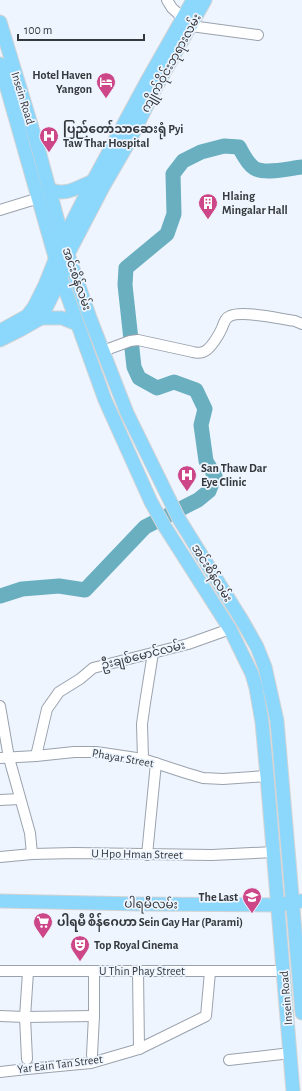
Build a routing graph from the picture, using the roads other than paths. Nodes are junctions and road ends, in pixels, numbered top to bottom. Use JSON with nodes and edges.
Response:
{"nodes":[{"id":1,"x":167,"y":0,"type":"edge"},
{"id":2,"x":193,"y":0,"type":"edge"},
{"id":3,"x":206,"y":0,"type":"edge"},
{"id":4,"x":0,"y":22,"type":"edge"},
{"id":5,"x":187,"y":22,"type":"junction"},
{"id":6,"x":258,"y":35,"type":"dead end"},
{"id":7,"x":0,"y":64,"type":"edge"},
{"id":8,"x":38,"y":151,"type":"joint"},
{"id":9,"x":93,"y":181,"type":"junction"},
{"id":10,"x":49,"y":189,"type":"junction"},
{"id":11,"x":39,"y":198,"type":"junction"},
{"id":12,"x":0,"y":210,"type":"edge"},
{"id":13,"x":64,"y":240,"type":"junction"},
{"id":14,"x":68,"y":254,"type":"junction"},
{"id":15,"x":55,"y":258,"type":"junction"},
{"id":16,"x":60,"y":278,"type":"junction"},
{"id":17,"x":41,"y":318,"type":"junction"},
{"id":18,"x":77,"y":324,"type":"junction"},
{"id":19,"x":302,"y":324,"type":"edge"},
{"id":20,"x":0,"y":330,"type":"edge"},
{"id":21,"x":0,"y":340,"type":"edge"},
{"id":22,"x":103,"y":351,"type":"junction"},
{"id":23,"x":229,"y":600,"type":"junction"},
{"id":24,"x":216,"y":608,"type":"junction"},
{"id":25,"x":230,"y":629,"type":"junction"},
{"id":26,"x":153,"y":653,"type":"junction"},
{"id":27,"x":0,"y":712,"type":"edge"},
{"id":28,"x":36,"y":756,"type":"junction"},
{"id":29,"x":5,"y":758,"type":"edge"},
{"id":30,"x":143,"y":759,"type":"junction"},
{"id":31,"x":156,"y":763,"type":"junction"},
{"id":32,"x":267,"y":776,"type":"junction"},
{"id":33,"x":20,"y":799,"type":"junction"},
{"id":34,"x":0,"y":800,"type":"edge"},
{"id":35,"x":274,"y":852,"type":"junction"},
{"id":36,"x":32,"y":854,"type":"junction"},
{"id":37,"x":147,"y":855,"type":"junction"},
{"id":38,"x":0,"y":856,"type":"edge"},
{"id":39,"x":0,"y":901,"type":"edge"},
{"id":40,"x":297,"y":901,"type":"edge"},
{"id":41,"x":278,"y":905,"type":"junction"},
{"id":42,"x":0,"y":971,"type":"edge"},
{"id":43,"x":94,"y":971,"type":"junction"},
{"id":44,"x":138,"y":971,"type":"junction"},
{"id":45,"x":284,"y":971,"type":"junction"},
{"id":46,"x":28,"y":972,"type":"junction"},
{"id":47,"x":210,"y":972,"type":"junction"},
{"id":48,"x":302,"y":1014,"type":"edge"},
{"id":49,"x":0,"y":1016,"type":"edge"},
{"id":50,"x":94,"y":1016,"type":"junction"},
{"id":51,"x":25,"y":1017,"type":"junction"},
{"id":52,"x":139,"y":1049,"type":"junction"},
{"id":53,"x":291,"y":1054,"type":"junction"},
{"id":54,"x":92,"y":1055,"type":"dead end"},
{"id":55,"x":27,"y":1059,"type":"dead end"},
{"id":56,"x":229,"y":1060,"type":"dead end"},
{"id":57,"x":0,"y":1072,"type":"edge"},
{"id":58,"x":293,"y":1091,"type":"edge"}],
"edges":[{"from":1,"to":5,"type":"street"},
{"from":2,"to":5,"type":"main road","name":"ကျိုက်ဝိုင်းဘုရားလမ်း"},
{"from":3,"to":5,"type":"main road","name":"ကျိုက်ဝိုင်းဘုရားလမ်း"},
{"from":4,"to":8,"type":"main road","name":"Insein Road"},
{"from":5,"to":6,"type":"street"},
{"from":5,"to":9,"type":"main road","name":"ကျိုက်ဝိုင်းဘုရားလမ်း"},
{"from":5,"to":14,"type":"main road","name":"ကျိုက်ဝိုင်းဘုရားလမ်း"},
{"from":7,"to":11,"type":"main road","name":"Insein Road"},
{"from":8,"to":10,"type":"main road","name":"အင်းစိန်လမ်း"},
{"from":9,"to":10,"type":"main road"},
{"from":9,"to":13,"type":"main road","name":"ကျိုက်ဝိုင်းဘုရားလမ်း"},
{"from":10,"to":13,"type":"main road","name":"အင်းစိန်လမ်း"},
{"from":11,"to":12,"type":"street"},
{"from":11,"to":15,"type":"main road","name":"Insein Road"},
{"from":13,"to":14,"type":"main road","name":"အင်းစိန်လမ်း"},
{"from":13,"to":15,"type":"main road","name":"ကျိုက်ဝိုင်းဘုရားလမ်း"},
{"from":14,"to":16,"type":"main road","name":"ကျိုက်ဝိုင်းဘုရားလမ်း"},
{"from":14,"to":22,"type":"main road","name":"အင်းစိန်လမ်း"},
{"from":15,"to":16,"type":"main road","name":"အင်းစိန်လမ်း"},
{"from":15,"to":20,"type":"main road","name":"ကျိုက်ဝိုင်းဘုရားလမ်း"},
{"from":16,"to":17,"type":"main road","name":"ကျိုက်ဝိုင်းဘုရားလမ်း"},
{"from":16,"to":18,"type":"main road","name":"အင်းစိန်လမ်း"},
{"from":17,"to":18,"type":"main road"},
{"from":17,"to":21,"type":"main road"},
{"from":18,"to":24,"type":"main road","name":"အင်းစိန်လမ်း"},
{"from":19,"to":22,"type":"street"},
{"from":22,"to":23,"type":"main road","name":"အင်းစိန်လမ်း"},
{"from":23,"to":24,"type":"main road"},
{"from":23,"to":40,"type":"main road","name":"အင်းစိန်လမ်း"},
{"from":24,"to":25,"type":"main road","name":"အင်းစိန်လမ်း"},
{"from":25,"to":26,"type":"street","name":"ဦးချစ်မောင်လမ်း"},
{"from":25,"to":32,"type":"main road","name":"အင်းစိန်လမ်း"},
{"from":26,"to":28,"type":"street","name":"ဦးချစ်မောင်လမ်း"},
{"from":26,"to":30,"type":"street"},
{"from":27,"to":29,"type":"street"},
{"from":28,"to":29,"type":"street","name":"Phayar Street"},
{"from":28,"to":30,"type":"street","name":"Phayar Street"},
{"from":29,"to":33,"type":"street"},
{"from":30,"to":31,"type":"street","name":"Phayar Street"},
{"from":31,"to":32,"type":"street","name":"Phayar Street"},
{"from":31,"to":37,"type":"street"},
{"from":32,"to":35,"type":"main road","name":"အင်းစိန်လမ်း"},
{"from":33,"to":34,"type":"street"},
{"from":33,"to":36,"type":"street"},
{"from":35,"to":37,"type":"street","name":"U Hpo Hman Street"},
{"from":35,"to":41,"type":"main road","name":"အင်းစိန်လမ်း"},
{"from":36,"to":37,"type":"street","name":"U Hpo Hman Street"},
{"from":36,"to":38,"type":"street","name":"U Hpo Hman Street"},
{"from":39,"to":41,"type":"main road","name":"ပါရမီလမ်း"},
{"from":40,"to":41,"type":"main road","name":"ပါရမီလမ်း"},
{"from":40,"to":48,"type":"main road","name":"အင်းစိန်လမ်း"},
{"from":41,"to":45,"type":"main road","name":"Insein Road"},
{"from":42,"to":46,"type":"street","name":"U Thin Phay Street"},
{"from":43,"to":44,"type":"street","name":"U Thin Phay Street"},
{"from":43,"to":46,"type":"street","name":"U Thin Phay Street"},
{"from":43,"to":50,"type":"street"},
{"from":44,"to":47,"type":"street","name":"U Thin Phay Street"},
{"from":44,"to":52,"type":"street"},
{"from":45,"to":47,"type":"street","name":"U Thin Phay Street"},
{"from":45,"to":53,"type":"main road","name":"Insein Road"},
{"from":46,"to":51,"type":"street"},
{"from":47,"to":52,"type":"street","name":"Yar Eain Tan Street"},
{"from":49,"to":51,"type":"street"},
{"from":50,"to":51,"type":"street"},
{"from":50,"to":54,"type":"street"},
{"from":51,"to":55,"type":"street"},
{"from":52,"to":57,"type":"street","name":"Yar Eain Tan Street"},
{"from":53,"to":56,"type":"street"},
{"from":53,"to":58,"type":"main road","name":"Insein Road"}]}
